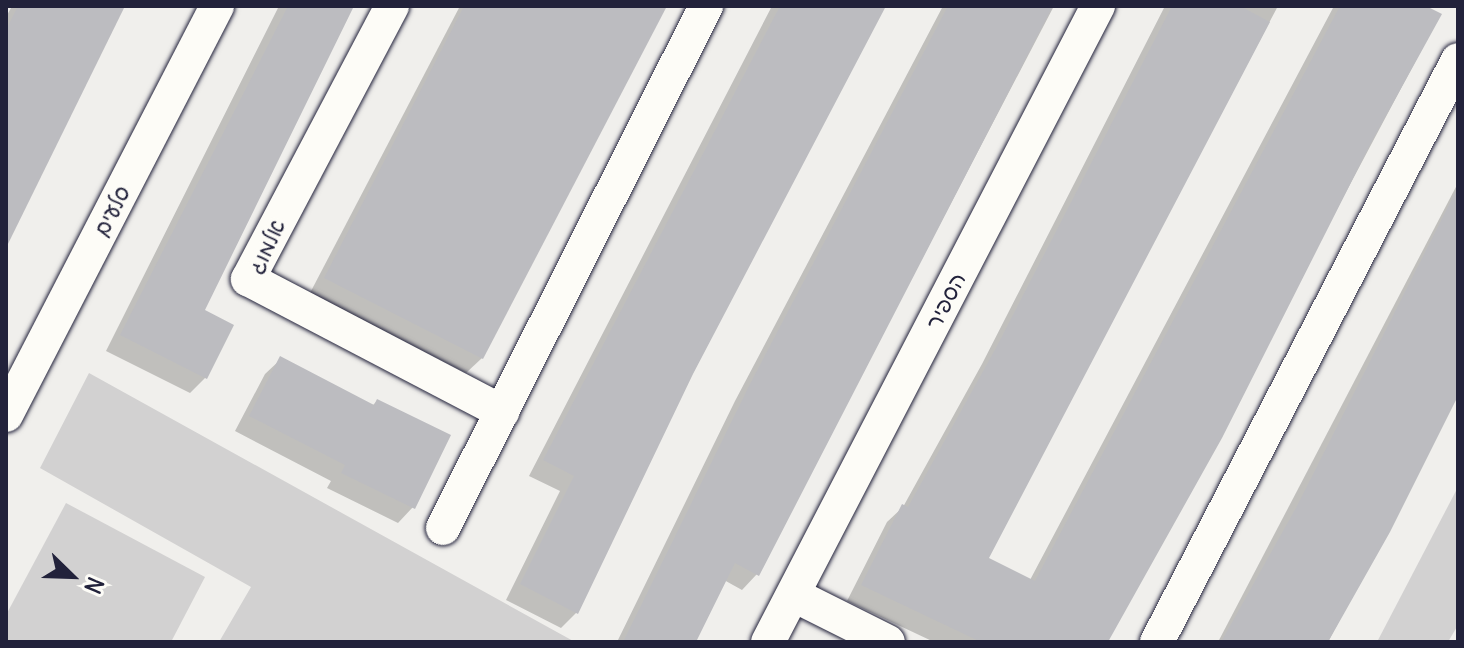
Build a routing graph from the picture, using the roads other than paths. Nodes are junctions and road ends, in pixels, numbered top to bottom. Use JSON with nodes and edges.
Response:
{"nodes":[{"id":1,"x":217,"y":6,"type":"edge"},
{"id":2,"x":392,"y":6,"type":"edge"},
{"id":3,"x":706,"y":6,"type":"edge"},
{"id":4,"x":1098,"y":6,"type":"edge"},
{"id":5,"x":1458,"y":60,"type":"edge"},
{"id":6,"x":502,"y":412,"type":"junction"},
{"id":7,"x":6,"y":415,"type":"edge"},
{"id":8,"x":443,"y":528,"type":"dead end"},
{"id":9,"x":794,"y":595,"type":"junction"},
{"id":10,"x":768,"y":642,"type":"edge"},
{"id":11,"x":888,"y":642,"type":"edge"},
{"id":12,"x":1157,"y":642,"type":"edge"}],
"edges":[{"from":1,"to":7,"type":"street","name":"סלעים"},
{"from":2,"to":6,"type":"street","name":"אלמוג"},
{"from":3,"to":6,"type":"street"},
{"from":4,"to":9,"type":"street","name":"הספיר"},
{"from":5,"to":12,"type":"street"},
{"from":6,"to":8,"type":"street"},
{"from":9,"to":10,"type":"street","name":"הספיר"},
{"from":9,"to":11,"type":"street"}]}
